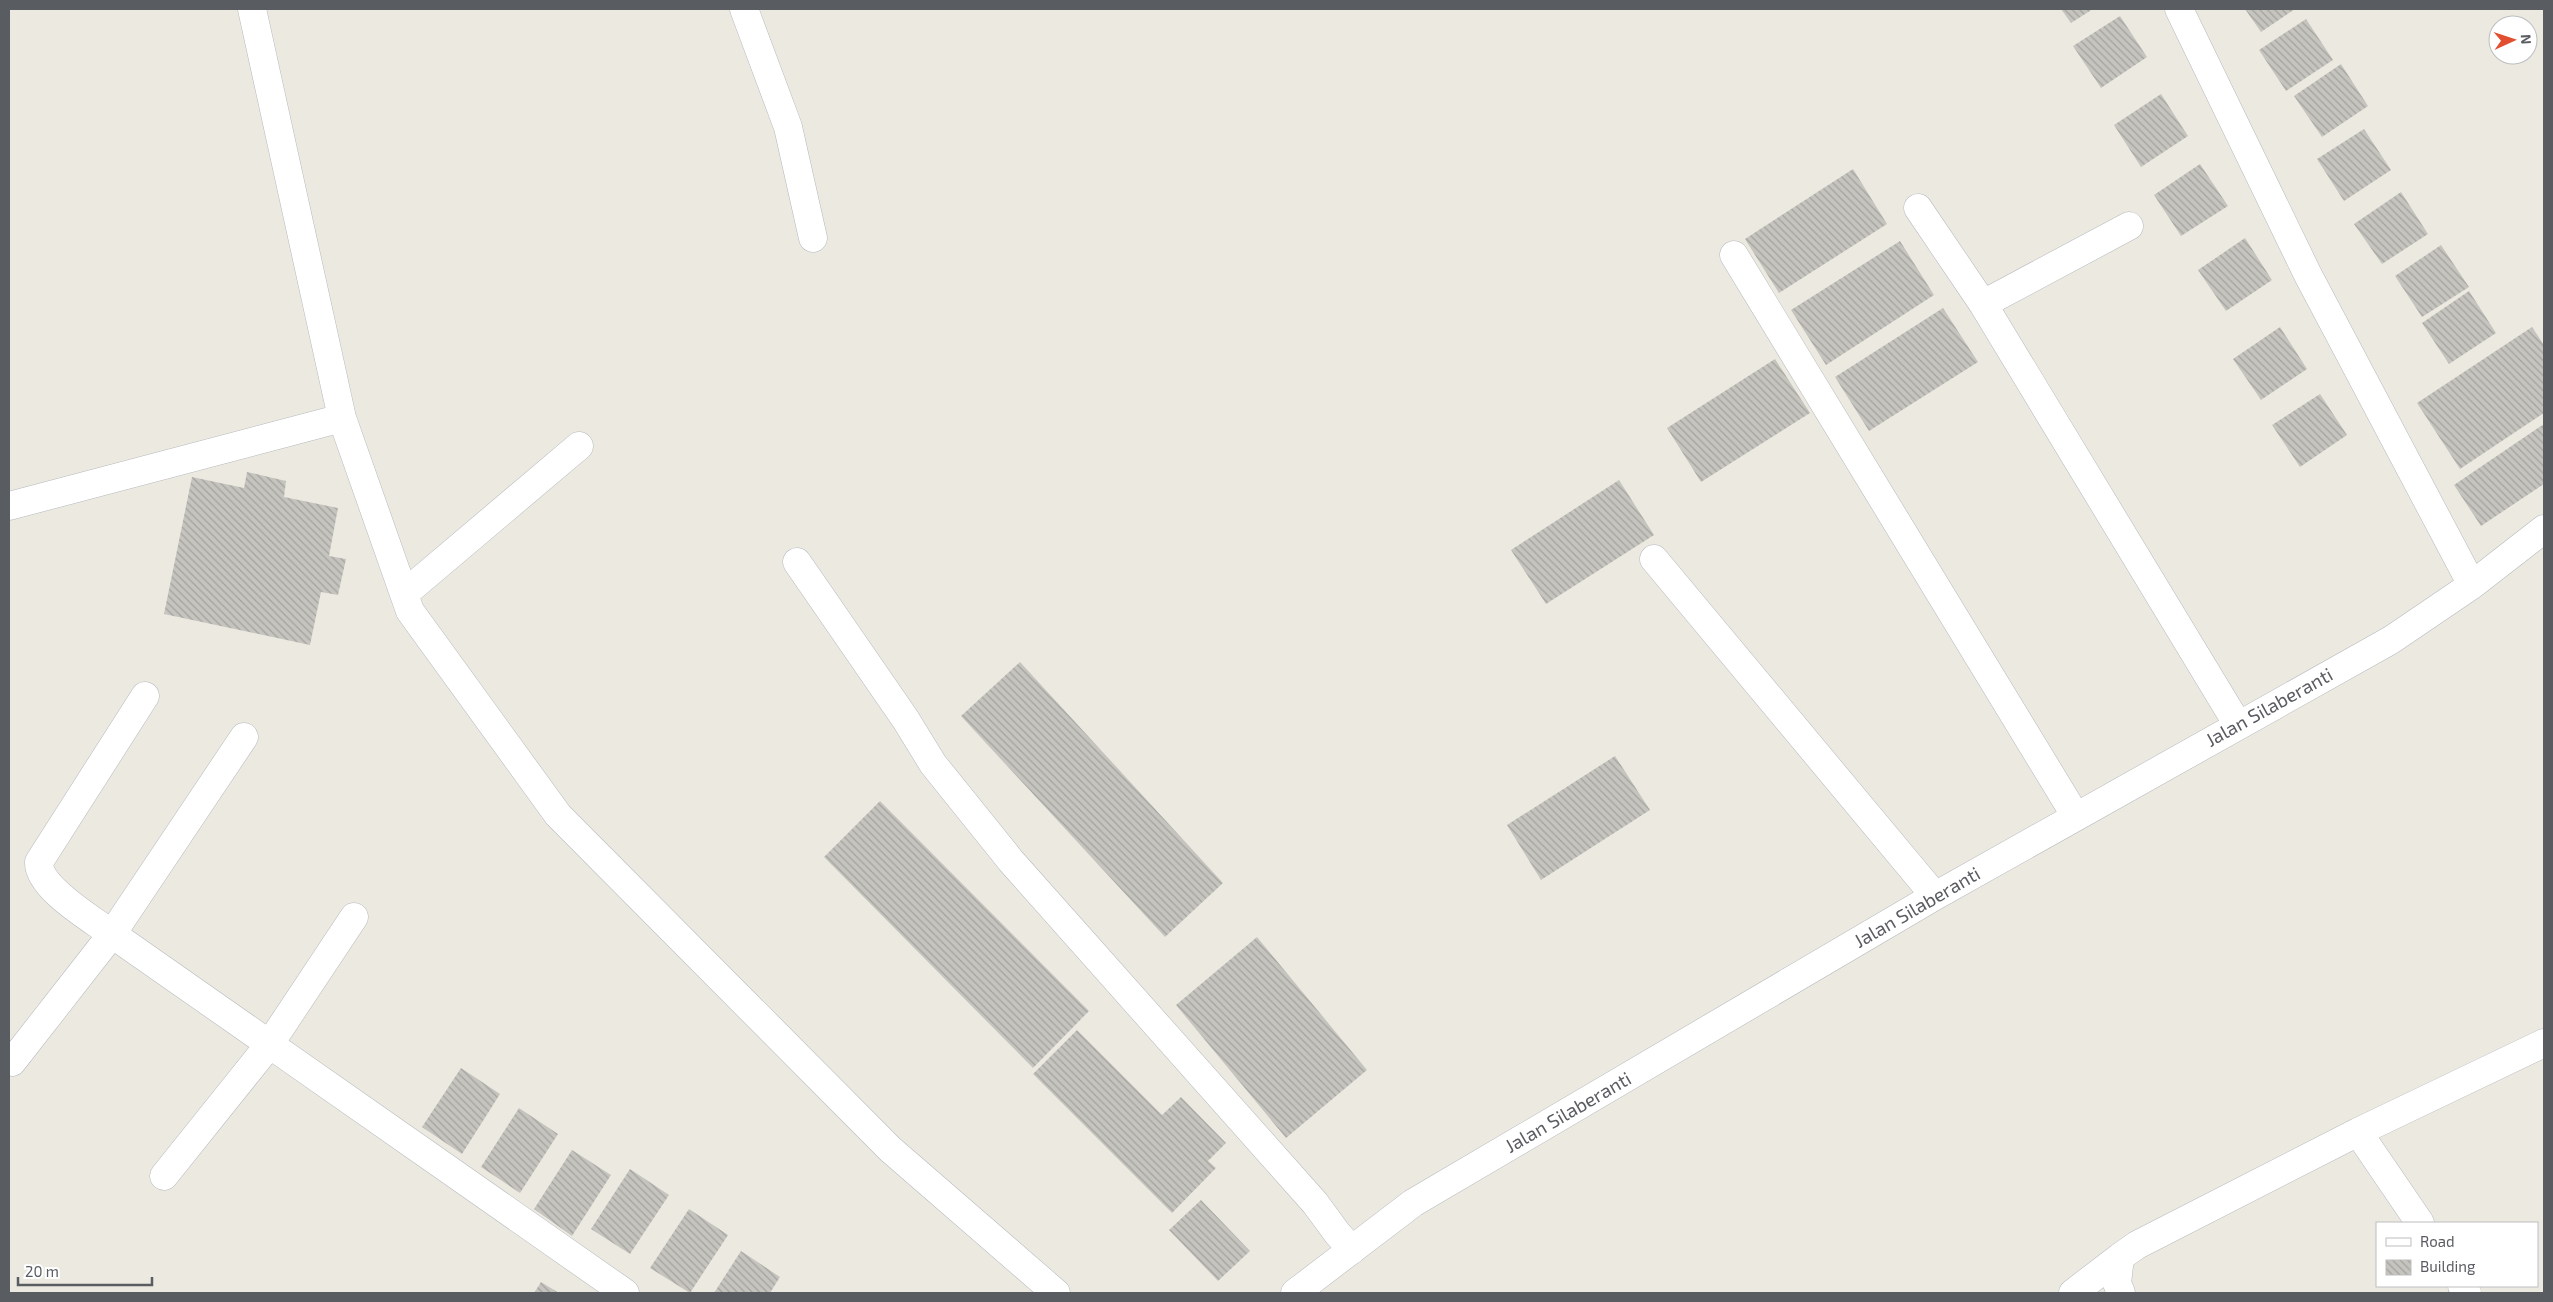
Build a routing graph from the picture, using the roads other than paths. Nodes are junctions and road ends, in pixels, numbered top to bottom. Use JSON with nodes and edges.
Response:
{"nodes":[{"id":1,"x":744,"y":9,"type":"edge"},
{"id":2,"x":2179,"y":9,"type":"edge"},
{"id":3,"x":257,"y":11,"type":"edge"},
{"id":4,"x":1918,"y":208,"type":"dead end"},
{"id":5,"x":2130,"y":226,"type":"dead end"},
{"id":6,"x":813,"y":238,"type":"dead end"},
{"id":7,"x":1734,"y":255,"type":"dead end"},
{"id":8,"x":1983,"y":304,"type":"junction"},
{"id":9,"x":342,"y":418,"type":"junction"},
{"id":10,"x":579,"y":446,"type":"dead end"},
{"id":11,"x":9,"y":506,"type":"edge"},
{"id":12,"x":2544,"y":530,"type":"edge"},
{"id":13,"x":1654,"y":559,"type":"dead end"},
{"id":14,"x":798,"y":562,"type":"dead end"},
{"id":15,"x":2472,"y":585,"type":"junction"},
{"id":16,"x":404,"y":594,"type":"junction"},
{"id":17,"x":144,"y":696,"type":"dead end"},
{"id":18,"x":2238,"y":725,"type":"junction"},
{"id":19,"x":244,"y":736,"type":"dead end"},
{"id":20,"x":2075,"y":815,"type":"junction"},
{"id":21,"x":1935,"y":896,"type":"junction"},
{"id":22,"x":354,"y":917,"type":"dead end"},
{"id":23,"x":112,"y":934,"type":"junction"},
{"id":24,"x":2544,"y":1043,"type":"edge"},
{"id":25,"x":269,"y":1045,"type":"junction"},
{"id":26,"x":12,"y":1062,"type":"dead end"},
{"id":27,"x":2358,"y":1132,"type":"junction"},
{"id":28,"x":164,"y":1176,"type":"dead end"},
{"id":29,"x":2419,"y":1222,"type":"edge"},
{"id":30,"x":1352,"y":1250,"type":"junction"},
{"id":31,"x":2120,"y":1257,"type":"junction"},
{"id":32,"x":625,"y":1293,"type":"edge"},
{"id":33,"x":1056,"y":1293,"type":"edge"},
{"id":34,"x":1295,"y":1293,"type":"edge"},
{"id":35,"x":2073,"y":1293,"type":"edge"},
{"id":36,"x":2121,"y":1293,"type":"edge"}],
"edges":[{"from":1,"to":6,"type":"street"},
{"from":2,"to":15,"type":"street"},
{"from":3,"to":9,"type":"street"},
{"from":4,"to":8,"type":"street"},
{"from":5,"to":8,"type":"street"},
{"from":7,"to":20,"type":"street"},
{"from":8,"to":18,"type":"street"},
{"from":9,"to":11,"type":"street"},
{"from":9,"to":16,"type":"street"},
{"from":10,"to":16,"type":"street"},
{"from":12,"to":15,"type":"street","name":"Jalan Silaberanti"},
{"from":13,"to":21,"type":"street"},
{"from":14,"to":30,"type":"street"},
{"from":15,"to":18,"type":"street","name":"Jalan Silaberanti"},
{"from":16,"to":33,"type":"street"},
{"from":17,"to":23,"type":"street"},
{"from":18,"to":20,"type":"street","name":"Jalan Silaberanti"},
{"from":19,"to":23,"type":"street"},
{"from":20,"to":21,"type":"street","name":"Jalan Silaberanti"},
{"from":21,"to":30,"type":"street","name":"Jalan Silaberanti"},
{"from":22,"to":25,"type":"street"},
{"from":23,"to":25,"type":"street"},
{"from":23,"to":26,"type":"street"},
{"from":24,"to":27,"type":"street"},
{"from":25,"to":28,"type":"street"},
{"from":25,"to":32,"type":"street"},
{"from":27,"to":29,"type":"street"},
{"from":27,"to":31,"type":"street"},
{"from":30,"to":34,"type":"street","name":"Jalan Silaberanti"},
{"from":31,"to":35,"type":"street"},
{"from":31,"to":36,"type":"street"}]}
